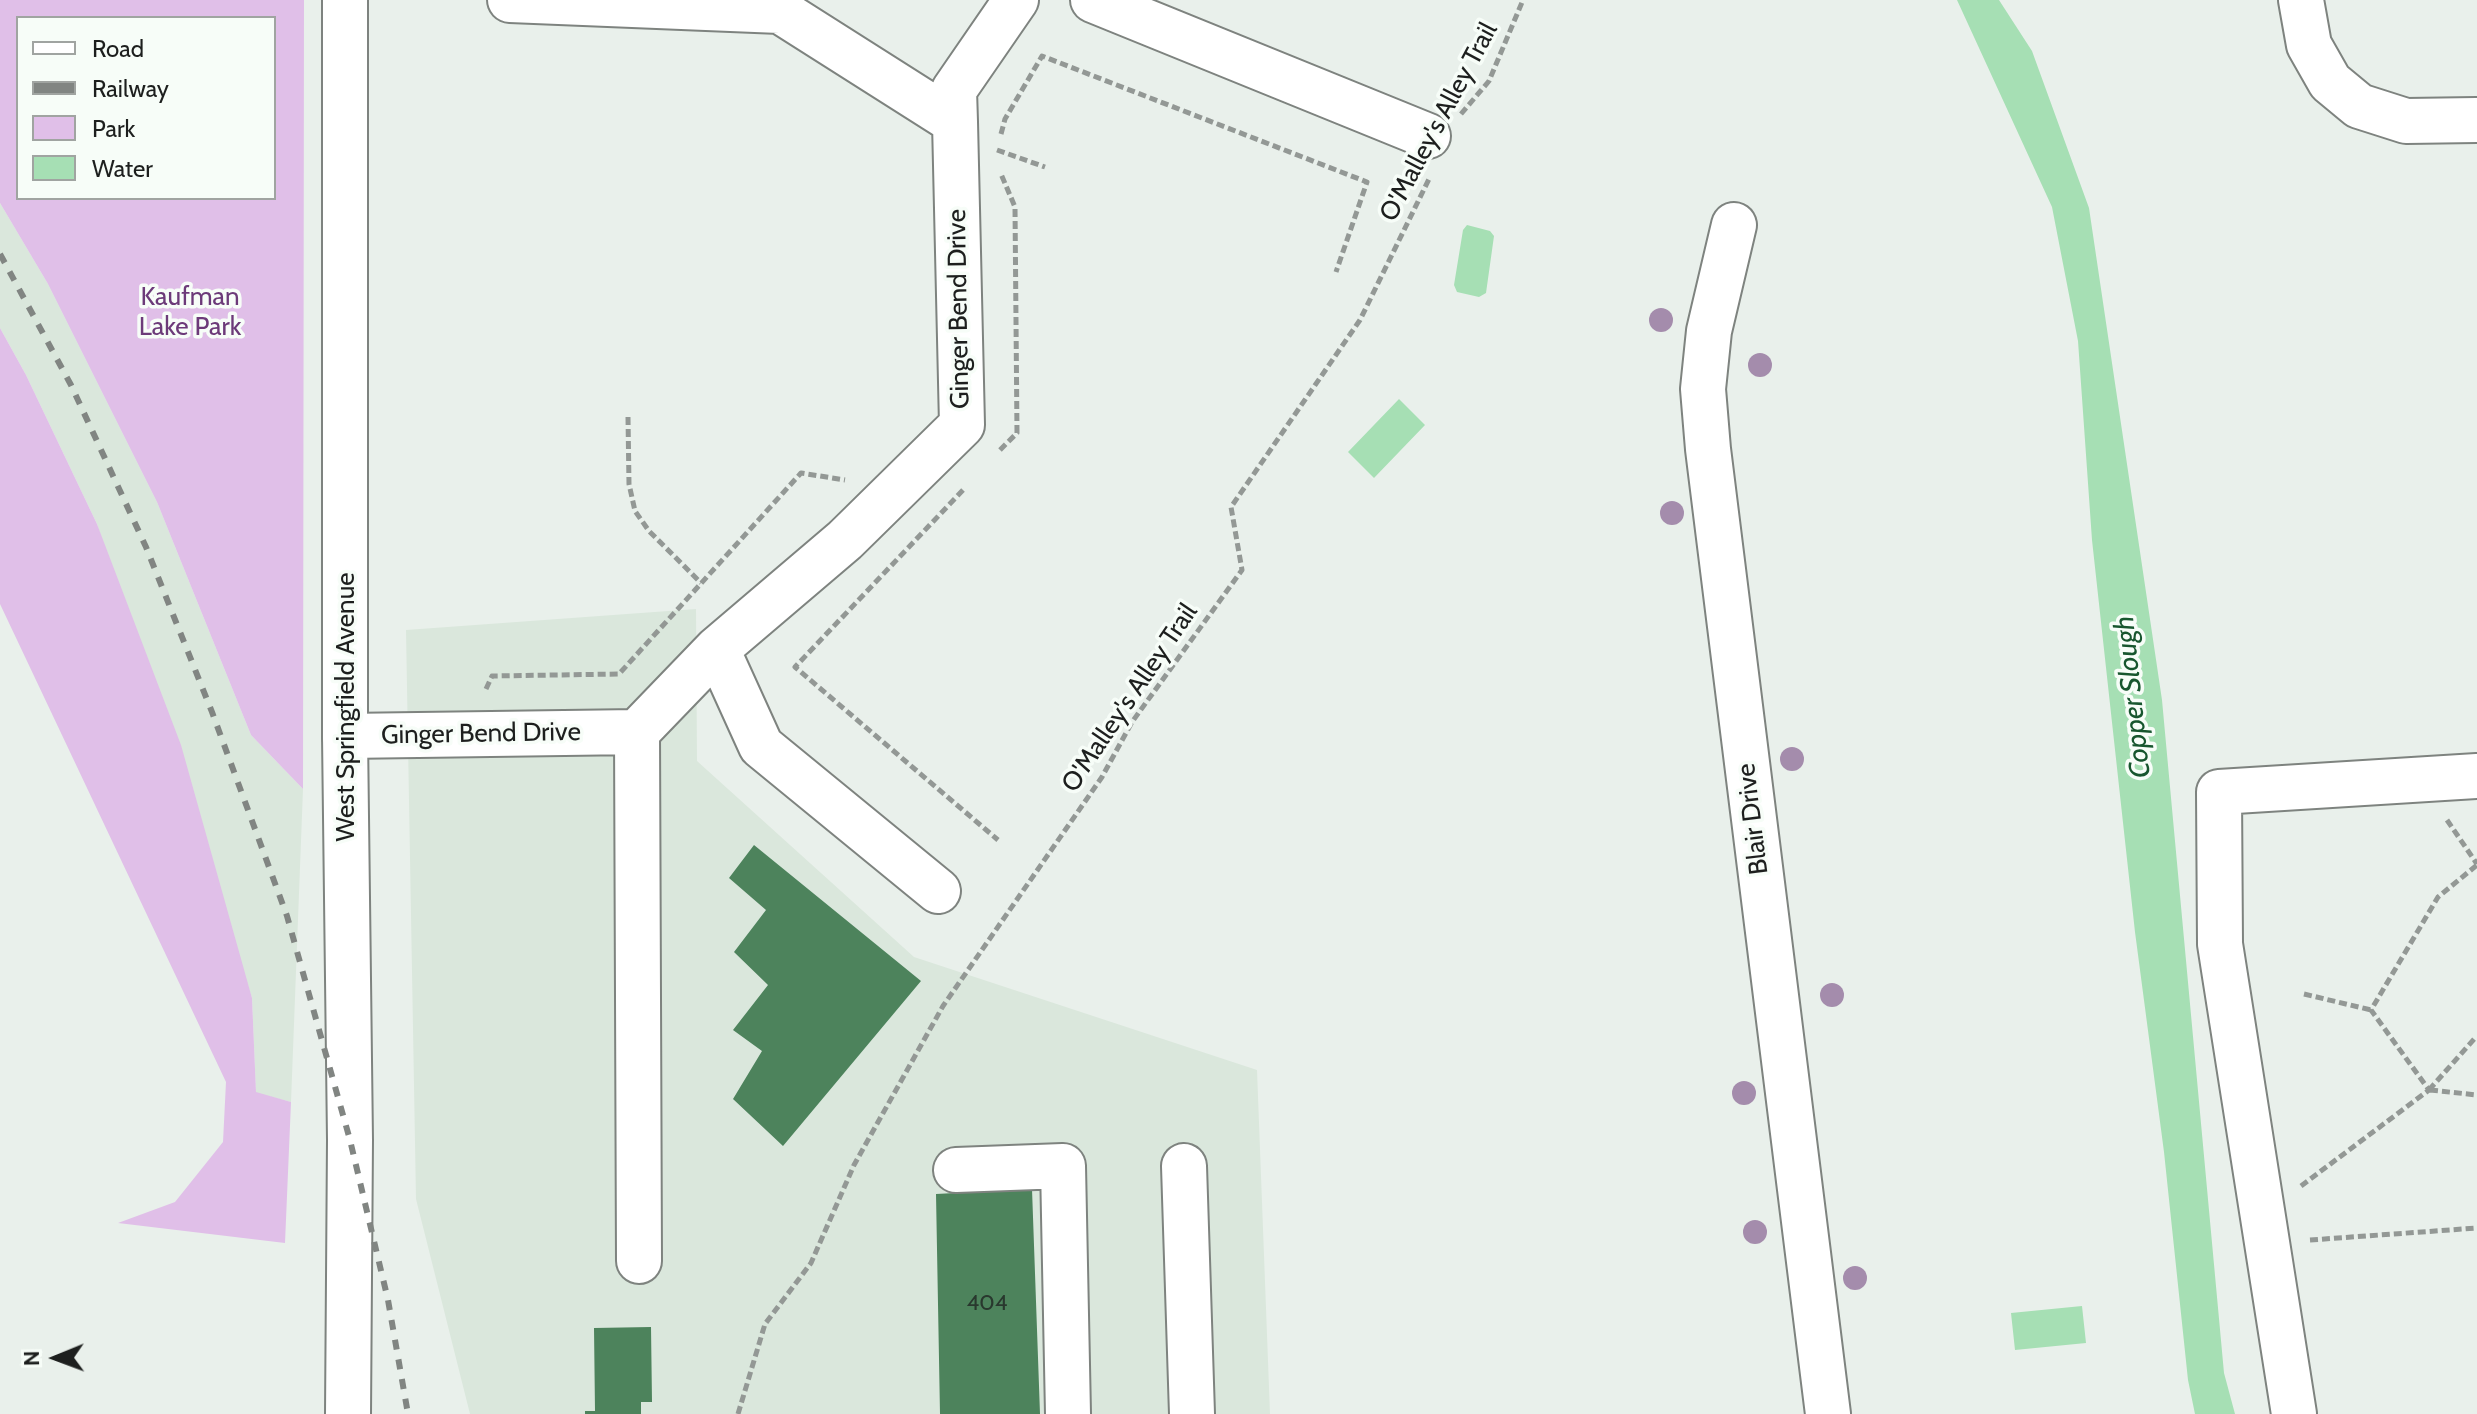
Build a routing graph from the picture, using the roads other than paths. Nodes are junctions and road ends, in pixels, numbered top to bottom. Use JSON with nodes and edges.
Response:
{"nodes":[{"id":1,"x":345,"y":0,"type":"edge"},
{"id":2,"x":510,"y":0,"type":"edge"},
{"id":3,"x":1016,"y":0,"type":"edge"},
{"id":4,"x":1093,"y":0,"type":"edge"},
{"id":5,"x":2301,"y":0,"type":"edge"},
{"id":6,"x":658,"y":3,"type":"edge"},
{"id":7,"x":2477,"y":120,"type":"edge"},
{"id":8,"x":955,"y":122,"type":"junction"},
{"id":9,"x":1440,"y":142,"type":"road end"},
{"id":10,"x":1734,"y":225,"type":"dead end"},
{"id":11,"x":717,"y":649,"type":"junction"},
{"id":12,"x":637,"y":732,"type":"junction"},
{"id":13,"x":345,"y":736,"type":"junction"},
{"id":14,"x":2477,"y":776,"type":"edge"},
{"id":15,"x":938,"y":891,"type":"dead end"},
{"id":16,"x":1184,"y":1166,"type":"dead end"},
{"id":17,"x":956,"y":1170,"type":"dead end"},
{"id":18,"x":639,"y":1261,"type":"dead end"},
{"id":19,"x":348,"y":1414,"type":"edge"},
{"id":20,"x":1068,"y":1414,"type":"edge"},
{"id":21,"x":1192,"y":1414,"type":"edge"},
{"id":22,"x":1828,"y":1414,"type":"edge"},
{"id":23,"x":2294,"y":1414,"type":"edge"}],
"edges":[{"from":1,"to":13,"type":"street","name":"West Springfield Avenue"},
{"from":2,"to":6,"type":"street"},
{"from":3,"to":8,"type":"street","name":"Ginger Bend Drive"},
{"from":4,"to":9,"type":"street"},
{"from":5,"to":7,"type":"street"},
{"from":6,"to":8,"type":"street"},
{"from":8,"to":11,"type":"street","name":"Ginger Bend Drive"},
{"from":10,"to":22,"type":"street","name":"Blair Drive"},
{"from":11,"to":12,"type":"street","name":"Ginger Bend Drive"},
{"from":11,"to":15,"type":"street"},
{"from":12,"to":13,"type":"street","name":"Ginger Bend Drive"},
{"from":12,"to":18,"type":"street"},
{"from":13,"to":19,"type":"street","name":"West Springfield Avenue"},
{"from":14,"to":23,"type":"street"},
{"from":16,"to":21,"type":"street"},
{"from":17,"to":20,"type":"street"}]}
